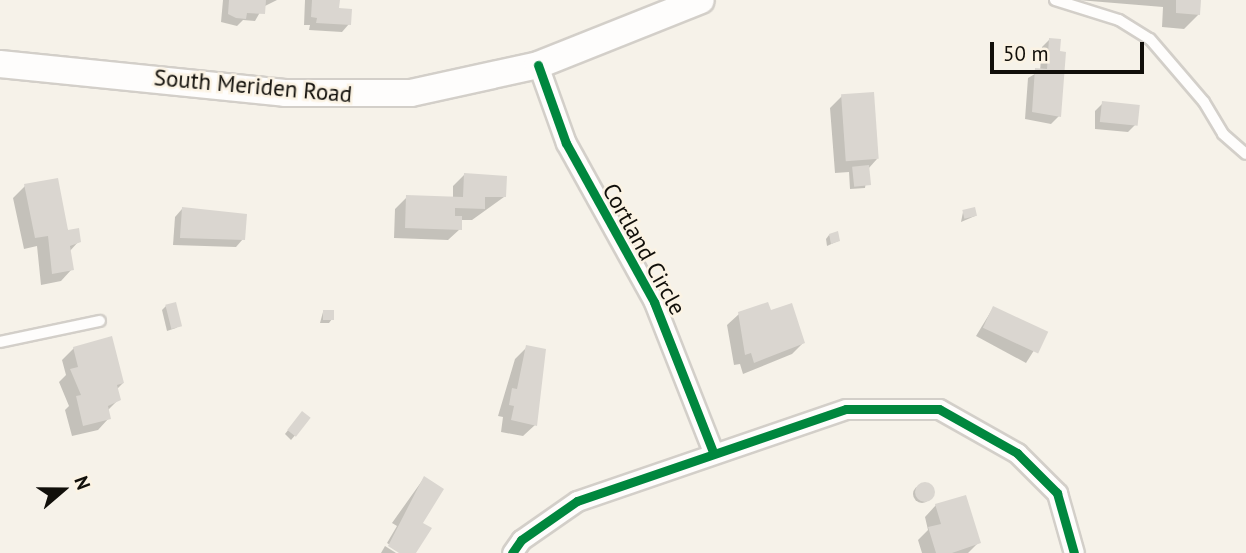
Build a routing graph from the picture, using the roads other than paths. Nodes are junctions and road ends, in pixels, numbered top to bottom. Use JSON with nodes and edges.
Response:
{"nodes":[{"id":1,"x":701,"y":0,"type":"edge"},
{"id":2,"x":1055,"y":0,"type":"edge"},
{"id":3,"x":0,"y":64,"type":"edge"},
{"id":4,"x":538,"y":65,"type":"junction"},
{"id":5,"x":1246,"y":154,"type":"edge"},
{"id":6,"x":100,"y":321,"type":"dead end"},
{"id":7,"x":0,"y":342,"type":"edge"},
{"id":8,"x":713,"y":452,"type":"junction"},
{"id":9,"x":512,"y":553,"type":"edge"},
{"id":10,"x":1074,"y":553,"type":"edge"}],
"edges":[{"from":1,"to":4,"type":"main road","name":"South Meriden Road"},
{"from":2,"to":5,"type":"lane"},
{"from":3,"to":4,"type":"main road","name":"South Meriden Road"},
{"from":4,"to":8,"type":"street","name":"Cortland Circle"},
{"from":6,"to":7,"type":"lane"},
{"from":8,"to":9,"type":"street"},
{"from":8,"to":10,"type":"street"}]}
